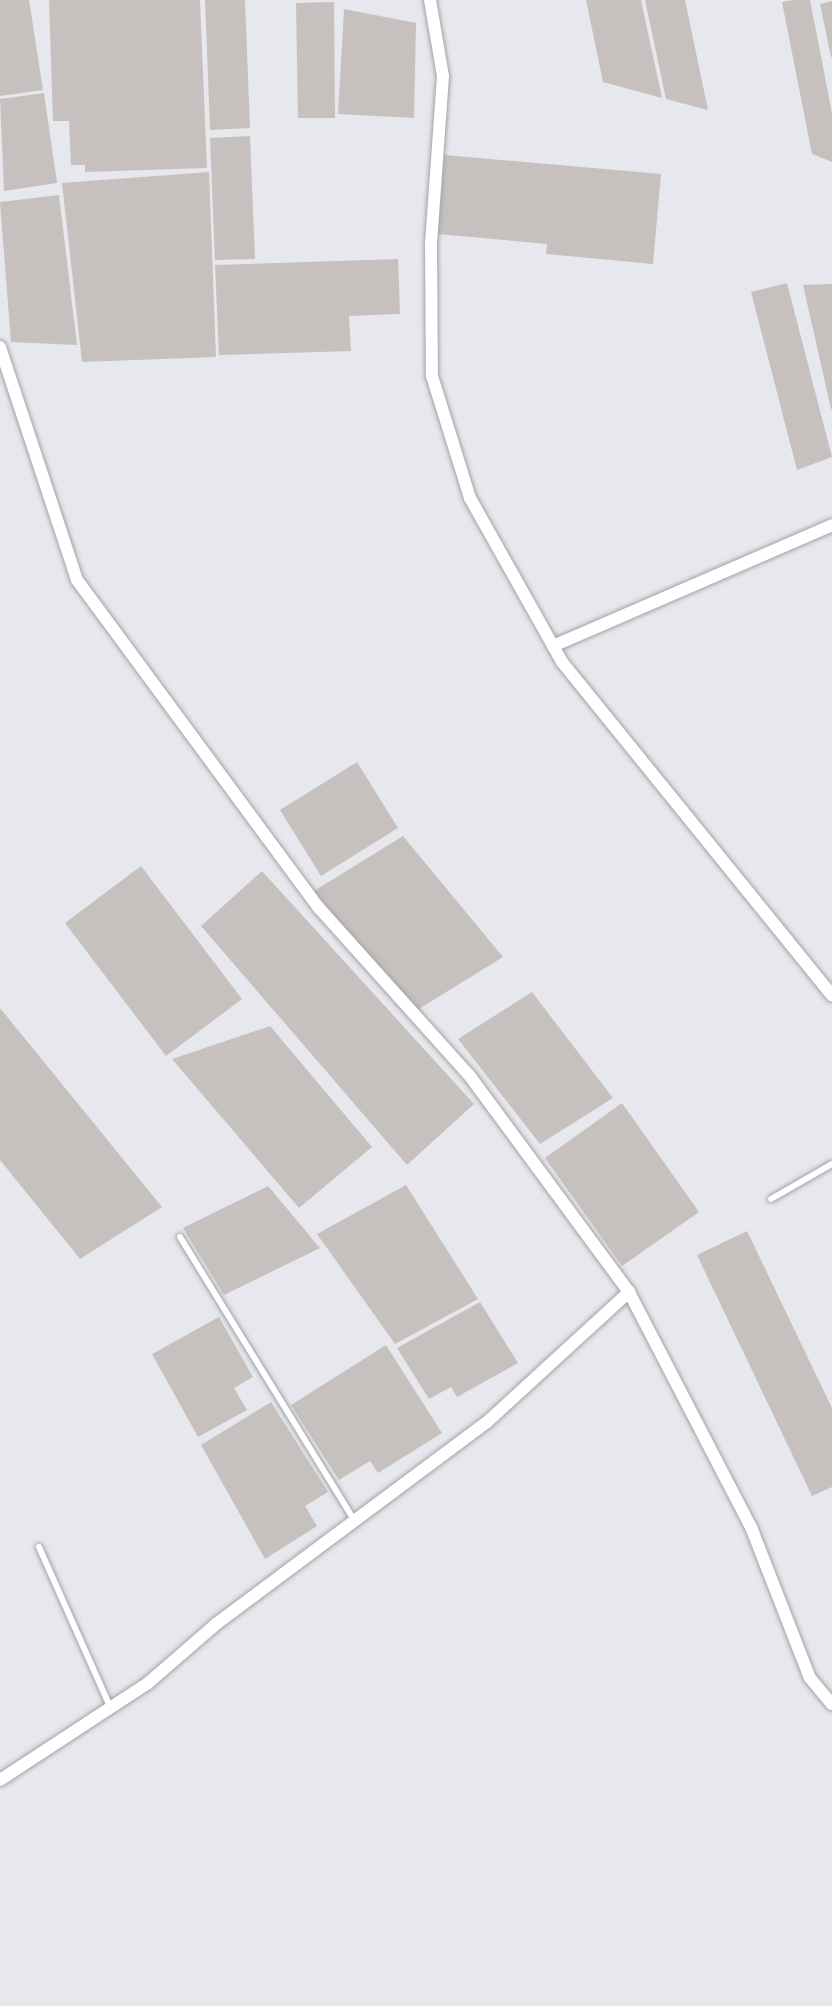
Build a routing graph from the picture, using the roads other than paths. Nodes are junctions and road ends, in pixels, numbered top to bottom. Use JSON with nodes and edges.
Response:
{"nodes":[{"id":1,"x":430,"y":0,"type":"edge"},
{"id":2,"x":0,"y":346,"type":"edge"},
{"id":3,"x":832,"y":524,"type":"edge"},
{"id":4,"x":553,"y":646,"type":"junction"},
{"id":5,"x":832,"y":996,"type":"edge"},
{"id":6,"x":832,"y":1164,"type":"edge"},
{"id":7,"x":771,"y":1199,"type":"dead end"},
{"id":8,"x":180,"y":1237,"type":"dead end"},
{"id":9,"x":629,"y":1292,"type":"junction"},
{"id":10,"x":356,"y":1523,"type":"junction"},
{"id":11,"x":39,"y":1547,"type":"dead end"},
{"id":12,"x":832,"y":1704,"type":"edge"},
{"id":13,"x":111,"y":1709,"type":"junction"},
{"id":14,"x":0,"y":1780,"type":"edge"}],
"edges":[{"from":1,"to":4,"type":"street"},
{"from":2,"to":9,"type":"street"},
{"from":3,"to":4,"type":"street"},
{"from":4,"to":5,"type":"street"},
{"from":6,"to":7,"type":"lane"},
{"from":8,"to":10,"type":"lane"},
{"from":9,"to":10,"type":"street"},
{"from":9,"to":12,"type":"street"},
{"from":10,"to":13,"type":"street"},
{"from":11,"to":13,"type":"lane"},
{"from":13,"to":14,"type":"street"}]}
